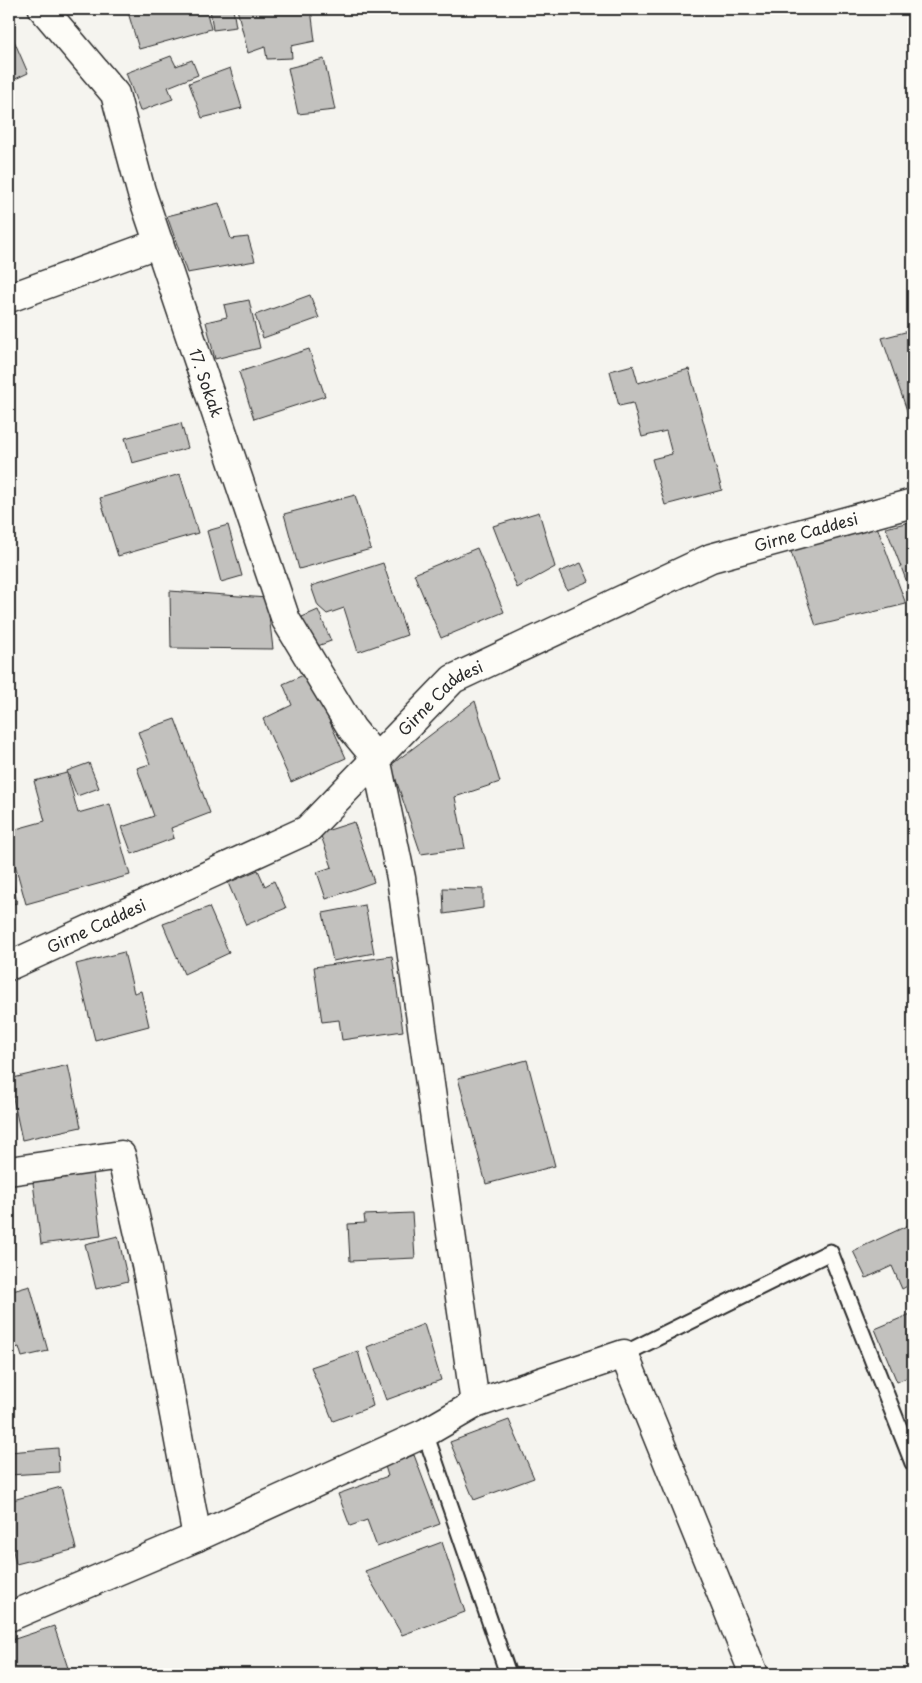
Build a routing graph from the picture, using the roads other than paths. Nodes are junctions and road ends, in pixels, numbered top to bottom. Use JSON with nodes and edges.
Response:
{"nodes":[{"id":1,"x":43,"y":9,"type":"edge"},
{"id":2,"x":158,"y":243,"type":"junction"},
{"id":3,"x":9,"y":298,"type":"edge"},
{"id":4,"x":913,"y":503,"type":"edge"},
{"id":5,"x":376,"y":758,"type":"junction"},
{"id":6,"x":9,"y":966,"type":"edge"},
{"id":7,"x":9,"y":1171,"type":"edge"},
{"id":8,"x":624,"y":1354,"type":"junction"},
{"id":9,"x":475,"y":1404,"type":"junction"},
{"id":10,"x":426,"y":1433,"type":"junction"},
{"id":11,"x":913,"y":1463,"type":"edge"},
{"id":12,"x":197,"y":1537,"type":"junction"},
{"id":13,"x":9,"y":1617,"type":"edge"},
{"id":14,"x":508,"y":1674,"type":"edge"},
{"id":15,"x":754,"y":1674,"type":"edge"}],
"edges":[{"from":1,"to":2,"type":"street","name":"17. Sokak"},
{"from":2,"to":3,"type":"street"},
{"from":2,"to":5,"type":"street","name":"17. Sokak"},
{"from":4,"to":5,"type":"street","name":"Girne Caddesi"},
{"from":5,"to":6,"type":"street","name":"Girne Caddesi"},
{"from":5,"to":9,"type":"street"},
{"from":7,"to":12,"type":"street"},
{"from":8,"to":9,"type":"street"},
{"from":8,"to":11,"type":"lane"},
{"from":8,"to":15,"type":"street"},
{"from":9,"to":10,"type":"street"},
{"from":10,"to":12,"type":"street"},
{"from":10,"to":14,"type":"lane"},
{"from":12,"to":13,"type":"street"}]}
